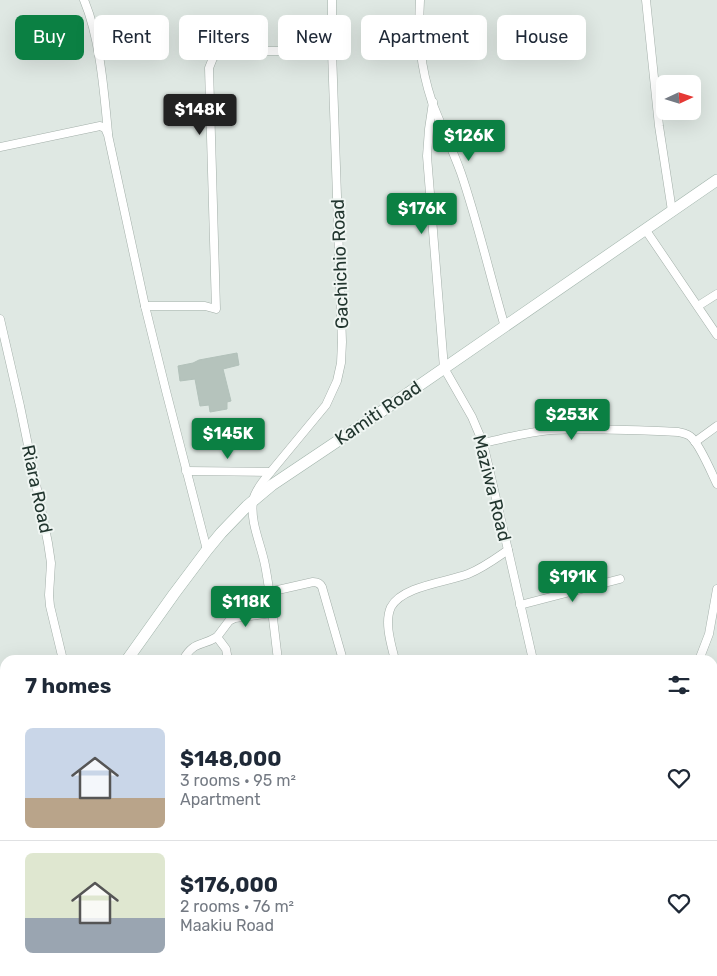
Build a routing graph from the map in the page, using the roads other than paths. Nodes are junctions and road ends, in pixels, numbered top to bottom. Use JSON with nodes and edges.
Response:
{"nodes":[{"id":1,"x":84,"y":0,"type":"edge"},
{"id":2,"x":332,"y":0,"type":"edge"},
{"id":3,"x":420,"y":0,"type":"edge"},
{"id":4,"x":646,"y":0,"type":"edge"},
{"id":5,"x":332,"y":15,"type":"edge"},
{"id":6,"x":278,"y":51,"type":"edge"},
{"id":7,"x":332,"y":60,"type":"edge"},
{"id":8,"x":432,"y":102,"type":"junction"},
{"id":9,"x":108,"y":135,"type":"junction"},
{"id":10,"x":0,"y":147,"type":"edge"},
{"id":11,"x":717,"y":180,"type":"edge"},
{"id":12,"x":672,"y":211,"type":"junction"},
{"id":13,"x":645,"y":229,"type":"junction"},
{"id":14,"x":717,"y":294,"type":"edge"},
{"id":15,"x":145,"y":306,"type":"junction"},
{"id":16,"x":698,"y":306,"type":"junction"},
{"id":17,"x":0,"y":319,"type":"edge"},
{"id":18,"x":505,"y":327,"type":"junction"},
{"id":19,"x":717,"y":334,"type":"edge"},
{"id":20,"x":444,"y":368,"type":"junction"},
{"id":21,"x":717,"y":426,"type":"edge"},
{"id":22,"x":695,"y":442,"type":"junction"},
{"id":23,"x":483,"y":443,"type":"junction"},
{"id":24,"x":186,"y":471,"type":"junction"},
{"id":25,"x":270,"y":472,"type":"junction"},
{"id":26,"x":717,"y":484,"type":"edge"},
{"id":27,"x":253,"y":501,"type":"junction"},
{"id":28,"x":207,"y":550,"type":"junction"},
{"id":29,"x":508,"y":550,"type":"junction"},
{"id":30,"x":620,"y":579,"type":"dead end"},
{"id":31,"x":717,"y":588,"type":"edge"},
{"id":32,"x":269,"y":592,"type":"junction"},
{"id":33,"x":520,"y":605,"type":"junction"},
{"id":34,"x":272,"y":614,"type":"junction"},
{"id":35,"x":217,"y":637,"type":"junction"},
{"id":36,"x":61,"y":655,"type":"edge"},
{"id":37,"x":131,"y":655,"type":"edge"},
{"id":38,"x":188,"y":655,"type":"edge"},
{"id":39,"x":227,"y":655,"type":"edge"},
{"id":40,"x":277,"y":655,"type":"edge"},
{"id":41,"x":342,"y":655,"type":"edge"},
{"id":42,"x":393,"y":655,"type":"edge"},
{"id":43,"x":532,"y":655,"type":"edge"},
{"id":44,"x":701,"y":655,"type":"edge"}],
"edges":[{"from":1,"to":9,"type":"street"},
{"from":2,"to":5,"type":"street","name":"Gachichio Road"},
{"from":3,"to":8,"type":"street"},
{"from":4,"to":12,"type":"street"},
{"from":6,"to":15,"type":"street"},
{"from":7,"to":25,"type":"street","name":"Gachichio Road"},
{"from":8,"to":18,"type":"street"},
{"from":8,"to":20,"type":"street"},
{"from":9,"to":10,"type":"street"},
{"from":9,"to":15,"type":"street"},
{"from":11,"to":12,"type":"main road","name":"Kamiti Road"},
{"from":12,"to":13,"type":"main road","name":"Kamiti Road"},
{"from":13,"to":16,"type":"street"},
{"from":13,"to":18,"type":"main road","name":"Kamiti Road"},
{"from":14,"to":16,"type":"street"},
{"from":15,"to":24,"type":"street"},
{"from":16,"to":19,"type":"street"},
{"from":17,"to":36,"type":"street","name":"Riara Road"},
{"from":18,"to":20,"type":"main road","name":"Kamiti Road"},
{"from":20,"to":23,"type":"street","name":"Maziwa Road"},
{"from":20,"to":27,"type":"main road","name":"Kamiti Road"},
{"from":21,"to":22,"type":"street"},
{"from":22,"to":23,"type":"street"},
{"from":22,"to":26,"type":"street"},
{"from":23,"to":29,"type":"street","name":"Maziwa Road"},
{"from":24,"to":25,"type":"street"},
{"from":24,"to":28,"type":"street"},
{"from":25,"to":27,"type":"street","name":"Gachichio Road"},
{"from":27,"to":28,"type":"main road","name":"Kamiti Road"},
{"from":27,"to":32,"type":"street"},
{"from":28,"to":37,"type":"main road","name":"Kamiti Road"},
{"from":29,"to":33,"type":"street"},
{"from":29,"to":42,"type":"street","name":"Maziwa Road"},
{"from":30,"to":33,"type":"street"},
{"from":31,"to":44,"type":"street"},
{"from":32,"to":34,"type":"street"},
{"from":32,"to":41,"type":"street"},
{"from":33,"to":43,"type":"street"},
{"from":34,"to":35,"type":"street"},
{"from":34,"to":40,"type":"street"},
{"from":35,"to":38,"type":"street"},
{"from":35,"to":39,"type":"street"}]}
